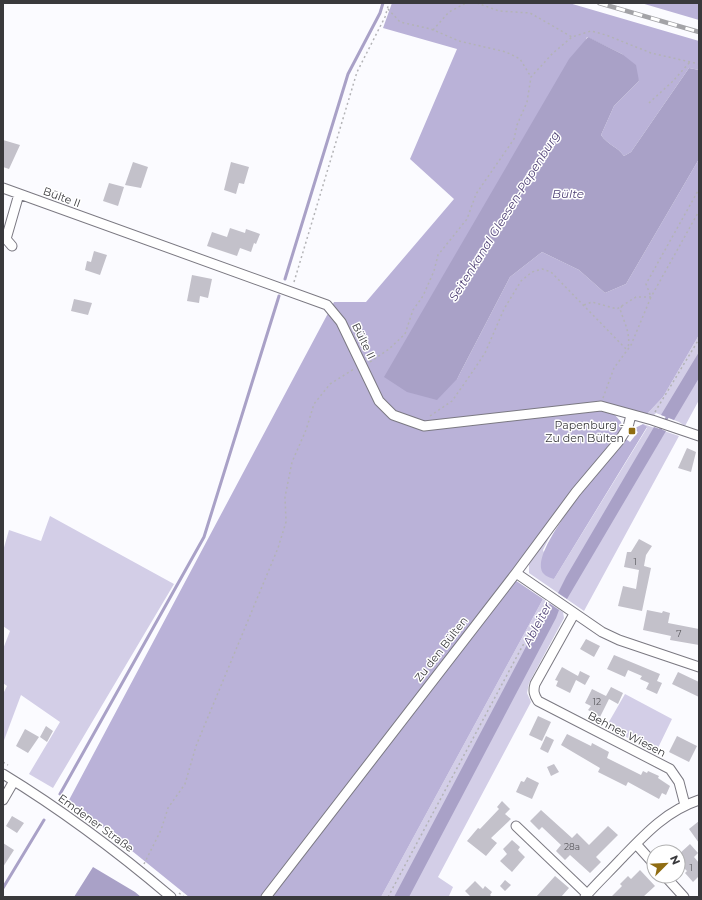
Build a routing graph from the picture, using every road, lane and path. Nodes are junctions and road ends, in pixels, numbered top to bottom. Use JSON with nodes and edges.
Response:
{"nodes":[{"id":1,"x":389,"y":3,"type":"edge"},
{"id":2,"x":466,"y":3,"type":"edge"},
{"id":3,"x":477,"y":3,"type":"edge"},
{"id":4,"x":388,"y":8,"type":"junction"},
{"id":5,"x":433,"y":30,"type":"junction"},
{"id":6,"x":572,"y":37,"type":"junction"},
{"id":7,"x":690,"y":62,"type":"junction"},
{"id":8,"x":699,"y":64,"type":"edge"},
{"id":9,"x":531,"y":78,"type":"junction"},
{"id":10,"x":650,"y":103,"type":"dead end"},
{"id":11,"x":3,"y":188,"type":"edge"},
{"id":12,"x":699,"y":189,"type":"edge"},
{"id":13,"x":19,"y":194,"type":"junction"},
{"id":14,"x":699,"y":211,"type":"edge"},
{"id":15,"x":12,"y":246,"type":"dead end"},
{"id":16,"x":292,"y":292,"type":"junction"},
{"id":17,"x":652,"y":297,"type":"junction"},
{"id":18,"x":584,"y":305,"type":"junction"},
{"id":19,"x":622,"y":305,"type":"junction"},
{"id":20,"x":699,"y":339,"type":"edge"},
{"id":21,"x":627,"y":350,"type":"junction"},
{"id":22,"x":363,"y":366,"type":"junction"},
{"id":23,"x":601,"y":406,"type":"junction"},
{"id":24,"x":631,"y":415,"type":"junction"},
{"id":25,"x":649,"y":419,"type":"junction"},
{"id":26,"x":424,"y":426,"type":"junction"},
{"id":27,"x":699,"y":436,"type":"edge"},
{"id":28,"x":516,"y":573,"type":"junction"},
{"id":29,"x":552,"y":597,"type":"junction"},
{"id":30,"x":574,"y":614,"type":"junction"},
{"id":31,"x":699,"y":667,"type":"edge"},
{"id":32,"x":3,"y":774,"type":"edge"},
{"id":33,"x":14,"y":781,"type":"junction"},
{"id":34,"x":3,"y":800,"type":"edge"},
{"id":35,"x":699,"y":800,"type":"edge"},
{"id":36,"x":684,"y":805,"type":"junction"},
{"id":37,"x":516,"y":826,"type":"dead end"},
{"id":38,"x":636,"y":844,"type":"junction"},
{"id":39,"x":646,"y":855,"type":"edge"},
{"id":40,"x":140,"y":870,"type":"junction"},
{"id":41,"x":672,"y":884,"type":"edge"},
{"id":42,"x":586,"y":895,"type":"edge"},
{"id":43,"x":171,"y":897,"type":"edge"},
{"id":44,"x":266,"y":897,"type":"edge"},
{"id":45,"x":388,"y":897,"type":"edge"},
{"id":46,"x":684,"y":897,"type":"edge"}],
"edges":[{"from":1,"to":4,"type":"path"},
{"from":2,"to":5,"type":"path"},
{"from":3,"to":6,"type":"path"},
{"from":4,"to":5,"type":"path"},
{"from":4,"to":16,"type":"path"},
{"from":5,"to":9,"type":"path"},
{"from":6,"to":7,"type":"path"},
{"from":6,"to":9,"type":"path"},
{"from":7,"to":8,"type":"path"},
{"from":7,"to":10,"type":"path"},
{"from":9,"to":22,"type":"path"},
{"from":11,"to":13,"type":"street","name":"Bülte II"},
{"from":12,"to":17,"type":"path"},
{"from":13,"to":15,"type":"street"},
{"from":13,"to":16,"type":"street","name":"Bülte II"},
{"from":14,"to":17,"type":"path"},
{"from":16,"to":22,"type":"street","name":"Bülte II"},
{"from":17,"to":19,"type":"path"},
{"from":17,"to":21,"type":"path"},
{"from":18,"to":19,"type":"path"},
{"from":18,"to":21,"type":"path"},
{"from":18,"to":26,"type":"path"},
{"from":19,"to":21,"type":"path"},
{"from":20,"to":25,"type":"path"},
{"from":21,"to":23,"type":"path"},
{"from":22,"to":26,"type":"street","name":"Bülte II"},
{"from":22,"to":40,"type":"path"},
{"from":23,"to":24,"type":"street","name":"Bülte II"},
{"from":23,"to":26,"type":"street","name":"Bülte II"},
{"from":24,"to":25,"type":"street","name":"Bülte II"},
{"from":24,"to":28,"type":"street","name":"Zu den Bülten"},
{"from":25,"to":27,"type":"street","name":"Bülte II"},
{"from":28,"to":29,"type":"street"},
{"from":28,"to":44,"type":"street","name":"Zu den Bülten"},
{"from":29,"to":30,"type":"street"},
{"from":29,"to":45,"type":"path"},
{"from":30,"to":31,"type":"street"},
{"from":30,"to":36,"type":"street","name":"Behnes Wiesen"},
{"from":32,"to":33,"type":"street","name":"Emdener Straße"},
{"from":33,"to":34,"type":"street"},
{"from":33,"to":40,"type":"street","name":"Emdener Straße"},
{"from":35,"to":36,"type":"street"},
{"from":36,"to":38,"type":"street"},
{"from":37,"to":42,"type":"street"},
{"from":38,"to":39,"type":"street"},
{"from":38,"to":42,"type":"street"},
{"from":40,"to":43,"type":"street","name":"Emdener Straße"},
{"from":41,"to":46,"type":"street"}]}
